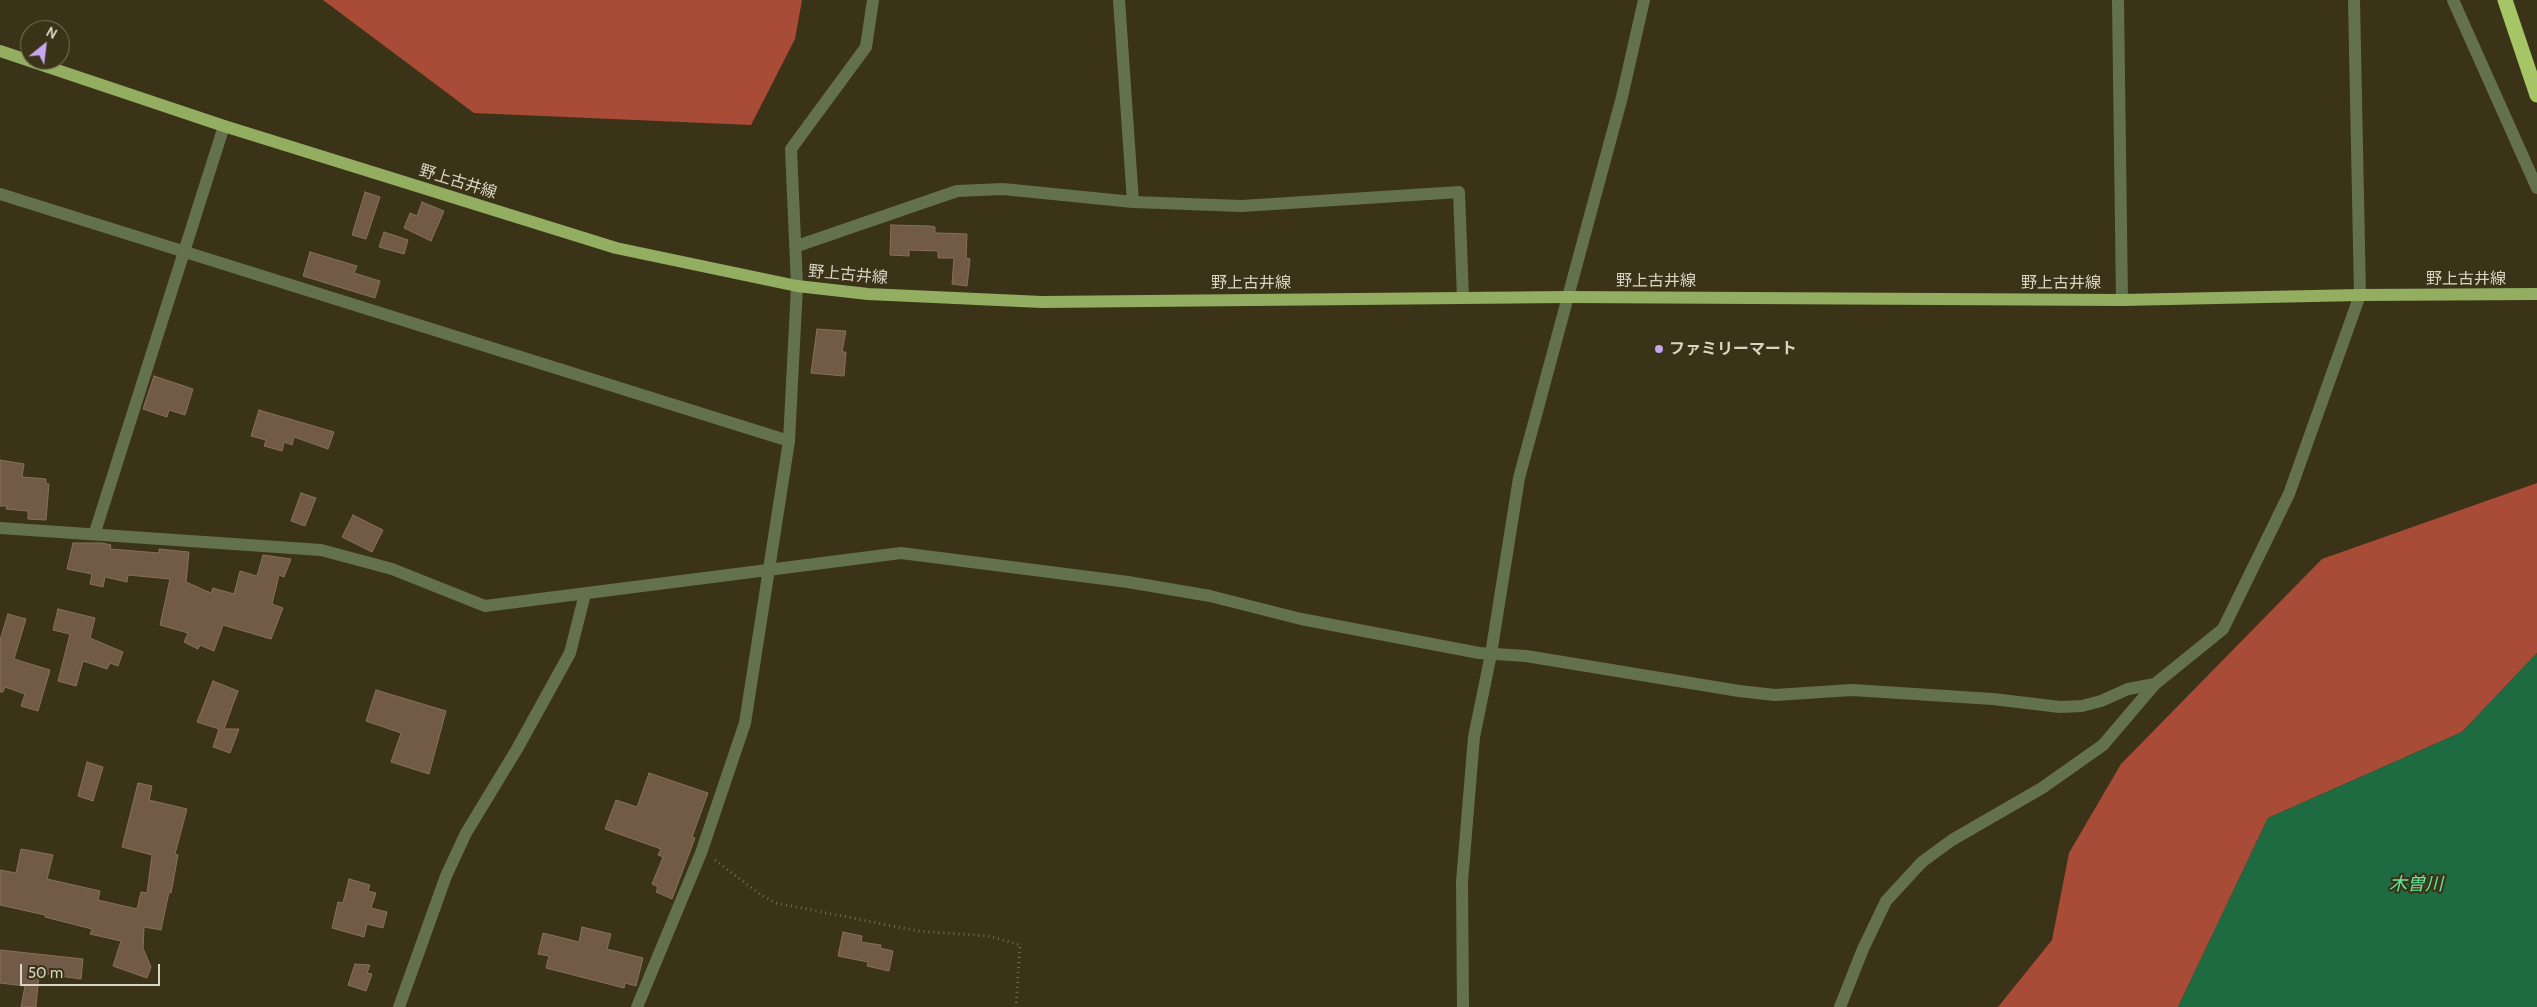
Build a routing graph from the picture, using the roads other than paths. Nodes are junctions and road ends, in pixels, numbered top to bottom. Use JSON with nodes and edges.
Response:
{"nodes":[{"id":1,"x":873,"y":0,"type":"edge"},
{"id":2,"x":1119,"y":0,"type":"edge"},
{"id":3,"x":1644,"y":0,"type":"edge"},
{"id":4,"x":2118,"y":0,"type":"edge"},
{"id":5,"x":2354,"y":0,"type":"edge"},
{"id":6,"x":2453,"y":0,"type":"edge"},
{"id":7,"x":2505,"y":0,"type":"edge"},
{"id":8,"x":0,"y":51,"type":"edge"},
{"id":9,"x":2537,"y":95,"type":"edge"},
{"id":10,"x":224,"y":126,"type":"junction"},
{"id":11,"x":2537,"y":188,"type":"edge"},
{"id":12,"x":0,"y":194,"type":"edge"},
{"id":13,"x":1133,"y":202,"type":"junction"},
{"id":14,"x":797,"y":246,"type":"junction"},
{"id":15,"x":185,"y":252,"type":"junction"},
{"id":16,"x":797,"y":286,"type":"junction"},
{"id":17,"x":2537,"y":294,"type":"edge"},
{"id":18,"x":2360,"y":295,"type":"junction"},
{"id":19,"x":1463,"y":298,"type":"junction"},
{"id":20,"x":1567,"y":298,"type":"junction"},
{"id":21,"x":2122,"y":300,"type":"junction"},
{"id":22,"x":789,"y":441,"type":"junction"},
{"id":23,"x":0,"y":528,"type":"edge"},
{"id":24,"x":94,"y":532,"type":"junction"},
{"id":25,"x":768,"y":570,"type":"junction"},
{"id":26,"x":585,"y":594,"type":"junction"},
{"id":27,"x":1491,"y":654,"type":"junction"},
{"id":28,"x":2156,"y":684,"type":"junction"},
{"id":29,"x":400,"y":1007,"type":"edge"},
{"id":30,"x":637,"y":1007,"type":"edge"},
{"id":31,"x":1463,"y":1007,"type":"edge"},
{"id":32,"x":1840,"y":1007,"type":"edge"}],
"edges":[{"from":1,"to":14,"type":"street"},
{"from":2,"to":13,"type":"street"},
{"from":3,"to":20,"type":"street"},
{"from":4,"to":21,"type":"street"},
{"from":5,"to":18,"type":"street"},
{"from":6,"to":11,"type":"street"},
{"from":7,"to":9,"type":"highway"},
{"from":8,"to":10,"type":"main road","name":"野上古井線"},
{"from":10,"to":15,"type":"street"},
{"from":10,"to":16,"type":"main road","name":"野上古井線"},
{"from":12,"to":15,"type":"street"},
{"from":13,"to":14,"type":"street"},
{"from":13,"to":19,"type":"street"},
{"from":14,"to":16,"type":"street"},
{"from":15,"to":22,"type":"street"},
{"from":15,"to":24,"type":"street"},
{"from":16,"to":19,"type":"main road","name":"野上古井線"},
{"from":16,"to":22,"type":"street"},
{"from":17,"to":18,"type":"main road","name":"野上古井線"},
{"from":18,"to":21,"type":"main road","name":"野上古井線"},
{"from":18,"to":28,"type":"street"},
{"from":19,"to":20,"type":"main road","name":"野上古井線"},
{"from":20,"to":21,"type":"main road","name":"野上古井線"},
{"from":20,"to":27,"type":"street"},
{"from":22,"to":25,"type":"street"},
{"from":23,"to":24,"type":"street"},
{"from":24,"to":26,"type":"street"},
{"from":25,"to":26,"type":"street"},
{"from":25,"to":27,"type":"street"},
{"from":25,"to":30,"type":"street"},
{"from":26,"to":29,"type":"street"},
{"from":27,"to":28,"type":"street"},
{"from":27,"to":31,"type":"street"},
{"from":28,"to":32,"type":"street"}]}
